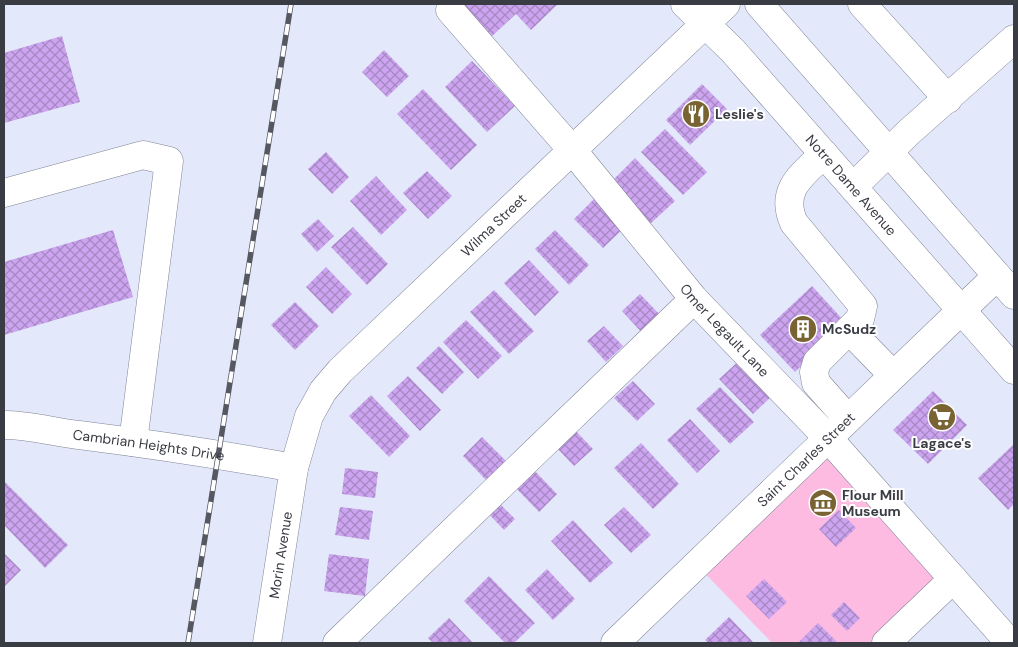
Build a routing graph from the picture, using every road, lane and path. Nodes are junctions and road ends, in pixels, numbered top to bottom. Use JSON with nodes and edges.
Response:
{"nodes":[{"id":1,"x":685,"y":4,"type":"edge"},
{"id":2,"x":726,"y":4,"type":"edge"},
{"id":3,"x":759,"y":4,"type":"edge"},
{"id":4,"x":862,"y":4,"type":"edge"},
{"id":5,"x":450,"y":10,"type":"dead end"},
{"id":6,"x":705,"y":23,"type":"junction"},
{"id":7,"x":1014,"y":39,"type":"edge"},
{"id":8,"x":948,"y":99,"type":"junction"},
{"id":9,"x":573,"y":150,"type":"junction"},
{"id":10,"x":889,"y":152,"type":"junction"},
{"id":11,"x":824,"y":154,"type":"junction"},
{"id":12,"x":852,"y":187,"type":"junction"},
{"id":13,"x":4,"y":193,"type":"edge"},
{"id":14,"x":1006,"y":285,"type":"edge"},
{"id":15,"x":694,"y":299,"type":"junction"},
{"id":16,"x":960,"y":310,"type":"junction"},
{"id":17,"x":850,"y":330,"type":"junction"},
{"id":18,"x":1014,"y":370,"type":"edge"},
{"id":19,"x":893,"y":375,"type":"junction"},
{"id":20,"x":848,"y":419,"type":"junction"},
{"id":21,"x":4,"y":425,"type":"edge"},
{"id":22,"x":828,"y":438,"type":"junction"},
{"id":23,"x":133,"y":442,"type":"junction"},
{"id":24,"x":294,"y":468,"type":"junction"},
{"id":25,"x":953,"y":579,"type":"junction"},
{"id":26,"x":268,"y":643,"type":"edge"},
{"id":27,"x":337,"y":643,"type":"edge"},
{"id":28,"x":615,"y":643,"type":"edge"},
{"id":29,"x":886,"y":643,"type":"edge"},
{"id":30,"x":1010,"y":643,"type":"edge"}],
"edges":[{"from":1,"to":6,"type":"street","name":"Notre Dame Avenue"},
{"from":2,"to":6,"type":"street","name":"Wilma Street"},
{"from":3,"to":10,"type":"street"},
{"from":4,"to":8,"type":"street"},
{"from":5,"to":9,"type":"street","name":"Omer Legault Lane"},
{"from":6,"to":9,"type":"street","name":"Wilma Street"},
{"from":6,"to":11,"type":"street","name":"Notre Dame Avenue"},
{"from":7,"to":8,"type":"street"},
{"from":8,"to":10,"type":"street"},
{"from":9,"to":15,"type":"street","name":"Omer Legault Lane"},
{"from":9,"to":24,"type":"street","name":"Wilma Street"},
{"from":10,"to":12,"type":"street"},
{"from":10,"to":14,"type":"street"},
{"from":11,"to":12,"type":"street","name":"Notre Dame Avenue"},
{"from":11,"to":17,"type":"street"},
{"from":12,"to":16,"type":"street","name":"Notre Dame Avenue"},
{"from":13,"to":23,"type":"street"},
{"from":14,"to":16,"type":"street","name":"Saint Charles Street"},
{"from":15,"to":22,"type":"street","name":"Omer Legault Lane"},
{"from":15,"to":27,"type":"street"},
{"from":16,"to":18,"type":"street","name":"Notre Dame Avenue"},
{"from":16,"to":19,"type":"street","name":"Saint Charles Street"},
{"from":17,"to":19,"type":"street"},
{"from":17,"to":20,"type":"street"},
{"from":19,"to":20,"type":"street","name":"Saint Charles Street"},
{"from":20,"to":22,"type":"street","name":"Saint Charles Street"},
{"from":21,"to":23,"type":"street","name":"Cambrian Heights Drive"},
{"from":22,"to":25,"type":"street","name":"Omer Legault Lane"},
{"from":22,"to":28,"type":"street","name":"Saint Charles Street"},
{"from":23,"to":24,"type":"street","name":"Cambrian Heights Drive"},
{"from":24,"to":26,"type":"street","name":"Morin Avenue"},
{"from":25,"to":29,"type":"street"},
{"from":25,"to":30,"type":"street","name":"Omer Legault Lane"}]}
